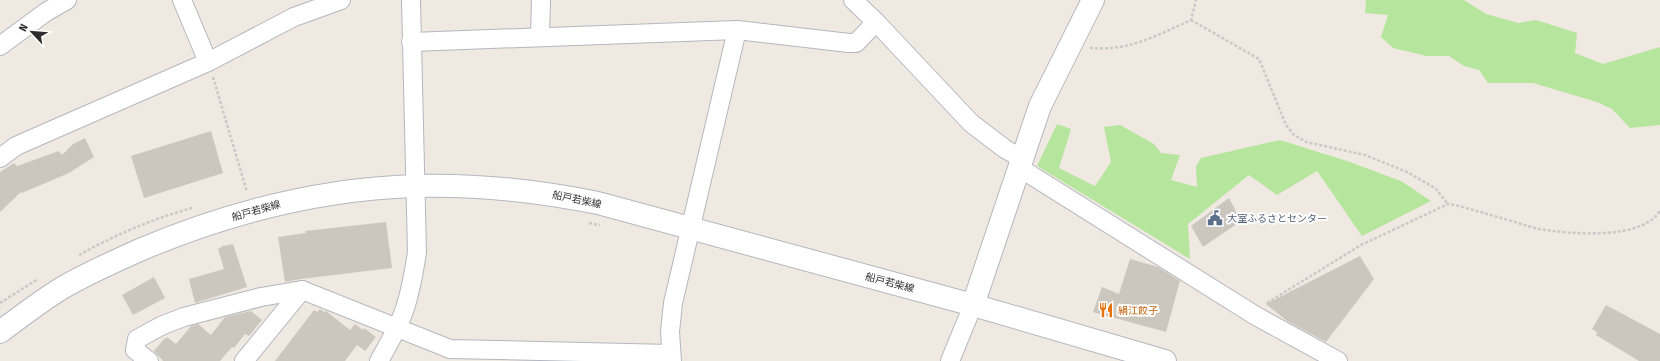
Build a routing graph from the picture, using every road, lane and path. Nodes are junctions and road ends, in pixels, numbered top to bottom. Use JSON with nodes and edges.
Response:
{"nodes":[{"id":1,"x":67,"y":0,"type":"edge"},
{"id":2,"x":182,"y":0,"type":"edge"},
{"id":3,"x":341,"y":0,"type":"edge"},
{"id":4,"x":411,"y":0,"type":"edge"},
{"id":5,"x":540,"y":0,"type":"edge"},
{"id":6,"x":853,"y":0,"type":"edge"},
{"id":7,"x":1093,"y":0,"type":"edge"},
{"id":8,"x":1196,"y":0,"type":"edge"},
{"id":9,"x":1191,"y":20,"type":"junction"},
{"id":10,"x":876,"y":22,"type":"junction"},
{"id":11,"x":737,"y":30,"type":"junction"},
{"id":12,"x":540,"y":36,"type":"junction"},
{"id":13,"x":411,"y":42,"type":"junction"},
{"id":14,"x":0,"y":46,"type":"edge"},
{"id":15,"x":1069,"y":48,"type":"junction"},
{"id":16,"x":208,"y":62,"type":"junction"},
{"id":17,"x":0,"y":158,"type":"edge"},
{"id":18,"x":1019,"y":163,"type":"junction"},
{"id":19,"x":416,"y":186,"type":"junction"},
{"id":20,"x":254,"y":191,"type":"dead end"},
{"id":21,"x":247,"y":192,"type":"junction"},
{"id":22,"x":240,"y":194,"type":"dead end"},
{"id":23,"x":1448,"y":204,"type":"junction"},
{"id":24,"x":194,"y":207,"type":"dead end"},
{"id":25,"x":1660,"y":210,"type":"edge"},
{"id":26,"x":691,"y":228,"type":"junction"},
{"id":27,"x":72,"y":259,"type":"dead end"},
{"id":28,"x":39,"y":278,"type":"dead end"},
{"id":29,"x":302,"y":290,"type":"junction"},
{"id":30,"x":0,"y":303,"type":"edge"},
{"id":31,"x":973,"y":305,"type":"junction"},
{"id":32,"x":1256,"y":316,"type":"junction"},
{"id":33,"x":397,"y":329,"type":"junction"},
{"id":34,"x":0,"y":332,"type":"edge"},
{"id":35,"x":495,"y":355,"type":"edge"},
{"id":36,"x":671,"y":358,"type":"edge"},
{"id":37,"x":148,"y":361,"type":"edge"},
{"id":38,"x":244,"y":361,"type":"edge"},
{"id":39,"x":379,"y":361,"type":"edge"},
{"id":40,"x":950,"y":361,"type":"edge"},
{"id":41,"x":1165,"y":361,"type":"edge"},
{"id":42,"x":1338,"y":361,"type":"edge"}],
"edges":[{"from":1,"to":14,"type":"street"},
{"from":2,"to":16,"type":"street"},
{"from":3,"to":16,"type":"street"},
{"from":4,"to":13,"type":"street"},
{"from":5,"to":12,"type":"street"},
{"from":6,"to":10,"type":"street"},
{"from":7,"to":15,"type":"street"},
{"from":8,"to":9,"type":"path"},
{"from":9,"to":15,"type":"path"},
{"from":9,"to":23,"type":"path"},
{"from":10,"to":11,"type":"street"},
{"from":10,"to":18,"type":"street"},
{"from":11,"to":12,"type":"street"},
{"from":11,"to":26,"type":"street"},
{"from":12,"to":13,"type":"street"},
{"from":13,"to":19,"type":"street"},
{"from":15,"to":18,"type":"street"},
{"from":16,"to":17,"type":"street"},
{"from":16,"to":21,"type":"path"},
{"from":18,"to":31,"type":"street"},
{"from":18,"to":32,"type":"street"},
{"from":19,"to":26,"type":"street","name":"船戸若柴線"},
{"from":19,"to":33,"type":"street"},
{"from":19,"to":34,"type":"street","name":"船戸若柴線"},
{"from":20,"to":21,"type":"path"},
{"from":21,"to":22,"type":"path"},
{"from":23,"to":25,"type":"path"},
{"from":23,"to":32,"type":"path"},
{"from":24,"to":27,"type":"path"},
{"from":26,"to":31,"type":"street","name":"船戸若柴線"},
{"from":26,"to":36,"type":"street"},
{"from":28,"to":30,"type":"path"},
{"from":29,"to":33,"type":"street"},
{"from":29,"to":37,"type":"street"},
{"from":29,"to":38,"type":"street"},
{"from":31,"to":40,"type":"street"},
{"from":31,"to":41,"type":"street","name":"船戸若柴線"},
{"from":32,"to":42,"type":"street"},
{"from":33,"to":35,"type":"street"},
{"from":33,"to":39,"type":"street"},
{"from":35,"to":36,"type":"street"}]}
